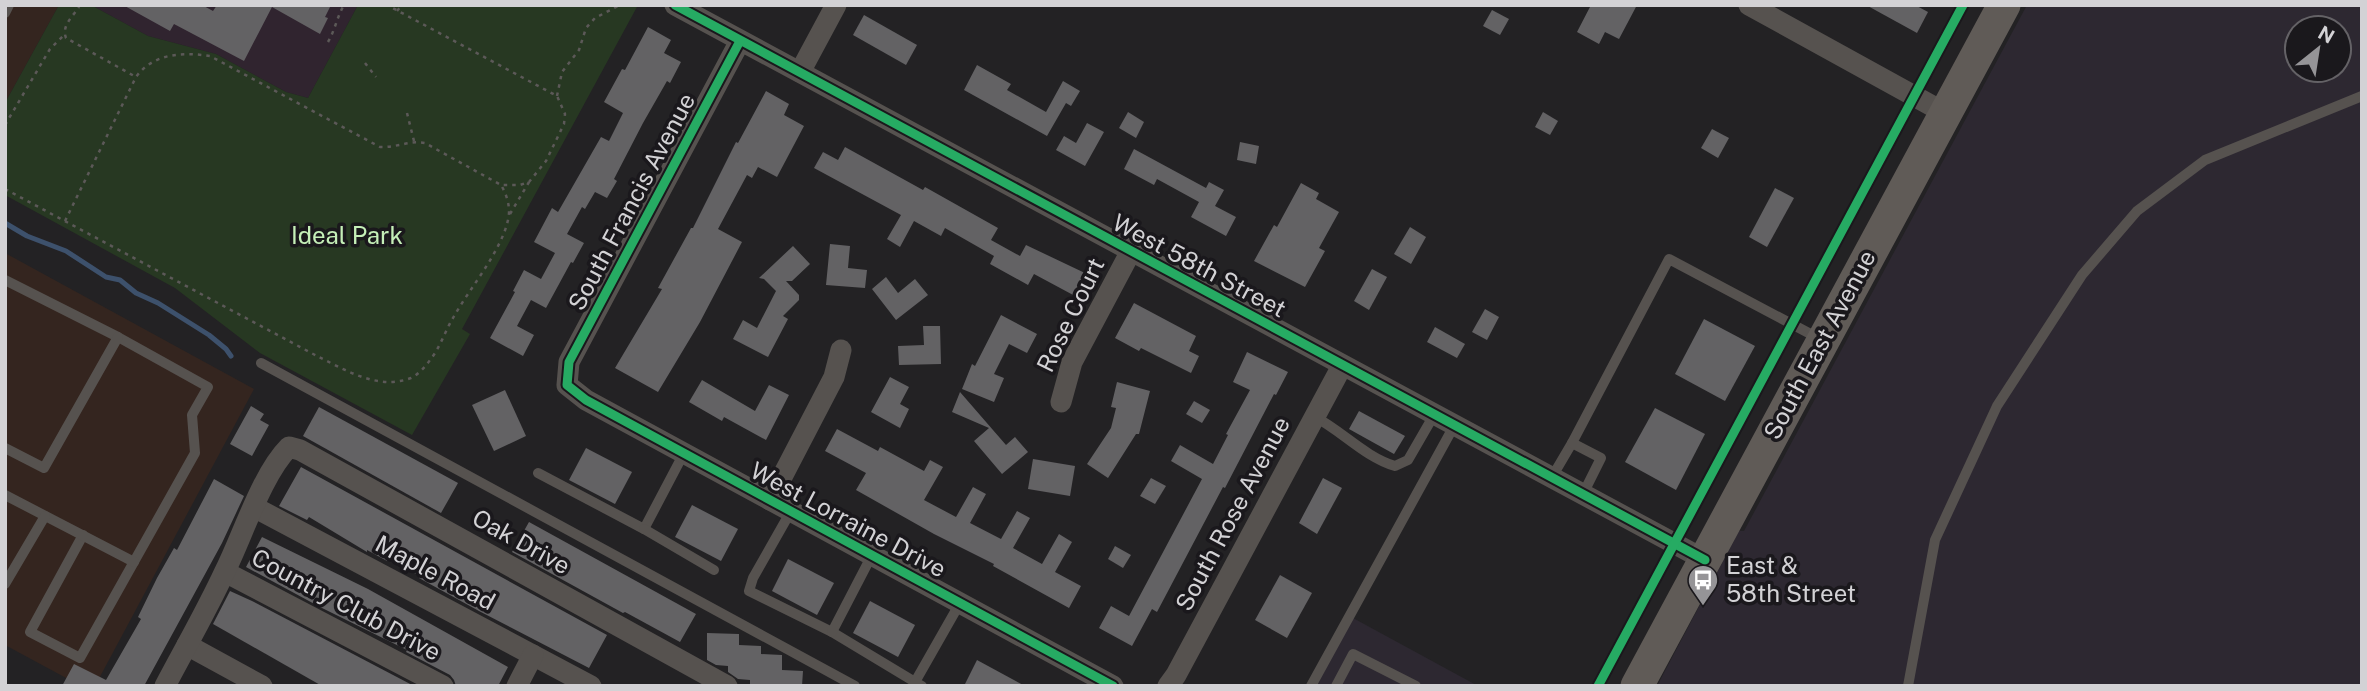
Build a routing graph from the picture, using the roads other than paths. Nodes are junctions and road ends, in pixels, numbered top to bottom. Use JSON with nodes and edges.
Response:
{"nodes":[{"id":1,"x":9,"y":5,"type":"edge"},
{"id":2,"x":675,"y":5,"type":"edge"},
{"id":3,"x":836,"y":5,"type":"edge"},
{"id":4,"x":1749,"y":5,"type":"edge"},
{"id":5,"x":2004,"y":5,"type":"edge"},
{"id":6,"x":5,"y":13,"type":"edge"},
{"id":7,"x":740,"y":41,"type":"junction"},
{"id":8,"x":800,"y":72,"type":"junction"},
{"id":9,"x":2362,"y":96,"type":"edge"},
{"id":10,"x":1945,"y":113,"type":"junction"},
{"id":11,"x":1131,"y":251,"type":"junction"},
{"id":12,"x":5,"y":280,"type":"edge"},
{"id":13,"x":118,"y":337,"type":"junction"},
{"id":14,"x":1823,"y":340,"type":"junction"},
{"id":15,"x":841,"y":350,"type":"dead end"},
{"id":16,"x":261,"y":363,"type":"dead end"},
{"id":17,"x":1342,"y":366,"type":"junction"},
{"id":18,"x":567,"y":385,"type":"joint"},
{"id":19,"x":1061,"y":402,"type":"dead end"},
{"id":20,"x":1434,"y":415,"type":"junction"},
{"id":21,"x":1315,"y":417,"type":"junction"},
{"id":22,"x":1454,"y":426,"type":"junction"},
{"id":23,"x":1572,"y":443,"type":"junction"},
{"id":24,"x":5,"y":448,"type":"edge"},
{"id":25,"x":684,"y":453,"type":"junction"},
{"id":26,"x":538,"y":473,"type":"dead end"},
{"id":27,"x":1552,"y":477,"type":"junction"},
{"id":28,"x":1583,"y":494,"type":"junction"},
{"id":29,"x":5,"y":495,"type":"edge"},
{"id":30,"x":770,"y":500,"type":"junction"},
{"id":31,"x":254,"y":507,"type":"junction"},
{"id":32,"x":790,"y":511,"type":"junction"},
{"id":33,"x":45,"y":516,"type":"junction"},
{"id":34,"x":644,"y":529,"type":"junction"},
{"id":35,"x":83,"y":535,"type":"junction"},
{"id":36,"x":872,"y":555,"type":"junction"},
{"id":37,"x":1705,"y":560,"type":"junction"},
{"id":38,"x":134,"y":562,"type":"junction"},
{"id":39,"x":714,"y":570,"type":"dead end"},
{"id":40,"x":225,"y":572,"type":"junction"},
{"id":41,"x":5,"y":584,"type":"edge"},
{"id":42,"x":960,"y":603,"type":"junction"},
{"id":43,"x":832,"y":632,"type":"junction"},
{"id":44,"x":187,"y":645,"type":"junction"},
{"id":45,"x":533,"y":655,"type":"junction"},
{"id":46,"x":918,"y":684,"type":"edge"},
{"id":47,"x":165,"y":686,"type":"edge"},
{"id":48,"x":262,"y":686,"type":"edge"},
{"id":49,"x":443,"y":686,"type":"edge"},
{"id":50,"x":517,"y":686,"type":"edge"},
{"id":51,"x":591,"y":686,"type":"edge"},
{"id":52,"x":727,"y":686,"type":"edge"},
{"id":53,"x":856,"y":686,"type":"edge"},
{"id":54,"x":1113,"y":686,"type":"edge"},
{"id":55,"x":1168,"y":686,"type":"edge"},
{"id":56,"x":1311,"y":686,"type":"edge"},
{"id":57,"x":1336,"y":686,"type":"edge"},
{"id":58,"x":1416,"y":686,"type":"edge"},
{"id":59,"x":1637,"y":686,"type":"edge"},
{"id":60,"x":1908,"y":686,"type":"edge"}],
"edges":[{"from":1,"to":6,"type":"lane"},
{"from":2,"to":7,"type":"street","name":"West 58th Street"},
{"from":3,"to":8,"type":"street"},
{"from":4,"to":10,"type":"street"},
{"from":5,"to":10,"type":"main road","name":"South East Avenue"},
{"from":7,"to":8,"type":"street","name":"West 58th Street"},
{"from":7,"to":18,"type":"street","name":"South Francis Avenue"},
{"from":8,"to":11,"type":"street","name":"West 58th Street"},
{"from":9,"to":60,"type":"lane"},
{"from":10,"to":14,"type":"main road","name":"South East Avenue"},
{"from":11,"to":17,"type":"street","name":"West 58th Street"},
{"from":11,"to":19,"type":"street","name":"Rose Court"},
{"from":12,"to":13,"type":"lane"},
{"from":13,"to":24,"type":"lane"},
{"from":13,"to":38,"type":"lane"},
{"from":14,"to":23,"type":"lane"},
{"from":14,"to":37,"type":"main road","name":"South East Avenue"},
{"from":15,"to":30,"type":"street"},
{"from":16,"to":53,"type":"lane"},
{"from":17,"to":20,"type":"street","name":"West 58th Street"},
{"from":17,"to":21,"type":"street","name":"South Rose Avenue"},
{"from":18,"to":25,"type":"street","name":"West Lorraine Drive"},
{"from":20,"to":21,"type":"lane"},
{"from":20,"to":22,"type":"street","name":"West 58th Street"},
{"from":21,"to":55,"type":"street","name":"South Rose Avenue"},
{"from":22,"to":27,"type":"street","name":"West 58th Street"},
{"from":22,"to":56,"type":"lane"},
{"from":23,"to":27,"type":"lane"},
{"from":23,"to":28,"type":"lane"},
{"from":25,"to":30,"type":"street","name":"West Lorraine Drive"},
{"from":25,"to":34,"type":"lane"},
{"from":26,"to":34,"type":"lane"},
{"from":27,"to":28,"type":"street","name":"West 58th Street"},
{"from":28,"to":37,"type":"street","name":"West 58th Street"},
{"from":29,"to":33,"type":"lane"},
{"from":30,"to":32,"type":"street","name":"West Lorraine Drive"},
{"from":31,"to":40,"type":"street"},
{"from":31,"to":45,"type":"street","name":"Maple Road"},
{"from":31,"to":52,"type":"street","name":"Oak Drive"},
{"from":32,"to":36,"type":"street","name":"West Lorraine Drive"},
{"from":32,"to":43,"type":"lane"},
{"from":33,"to":35,"type":"lane"},
{"from":33,"to":41,"type":"lane"},
{"from":34,"to":39,"type":"lane"},
{"from":35,"to":38,"type":"lane"},
{"from":35,"to":38,"type":"lane"},
{"from":36,"to":42,"type":"street","name":"West Lorraine Drive"},
{"from":36,"to":43,"type":"lane"},
{"from":37,"to":59,"type":"main road","name":"South East Avenue"},
{"from":40,"to":44,"type":"street"},
{"from":40,"to":49,"type":"street","name":"Country Club Drive"},
{"from":42,"to":46,"type":"lane"},
{"from":42,"to":54,"type":"street","name":"West Lorraine Drive"},
{"from":43,"to":46,"type":"lane"},
{"from":44,"to":47,"type":"street"},
{"from":44,"to":48,"type":"street"},
{"from":45,"to":50,"type":"street"},
{"from":45,"to":51,"type":"street","name":"Maple Road"},
{"from":57,"to":58,"type":"lane"}]}
